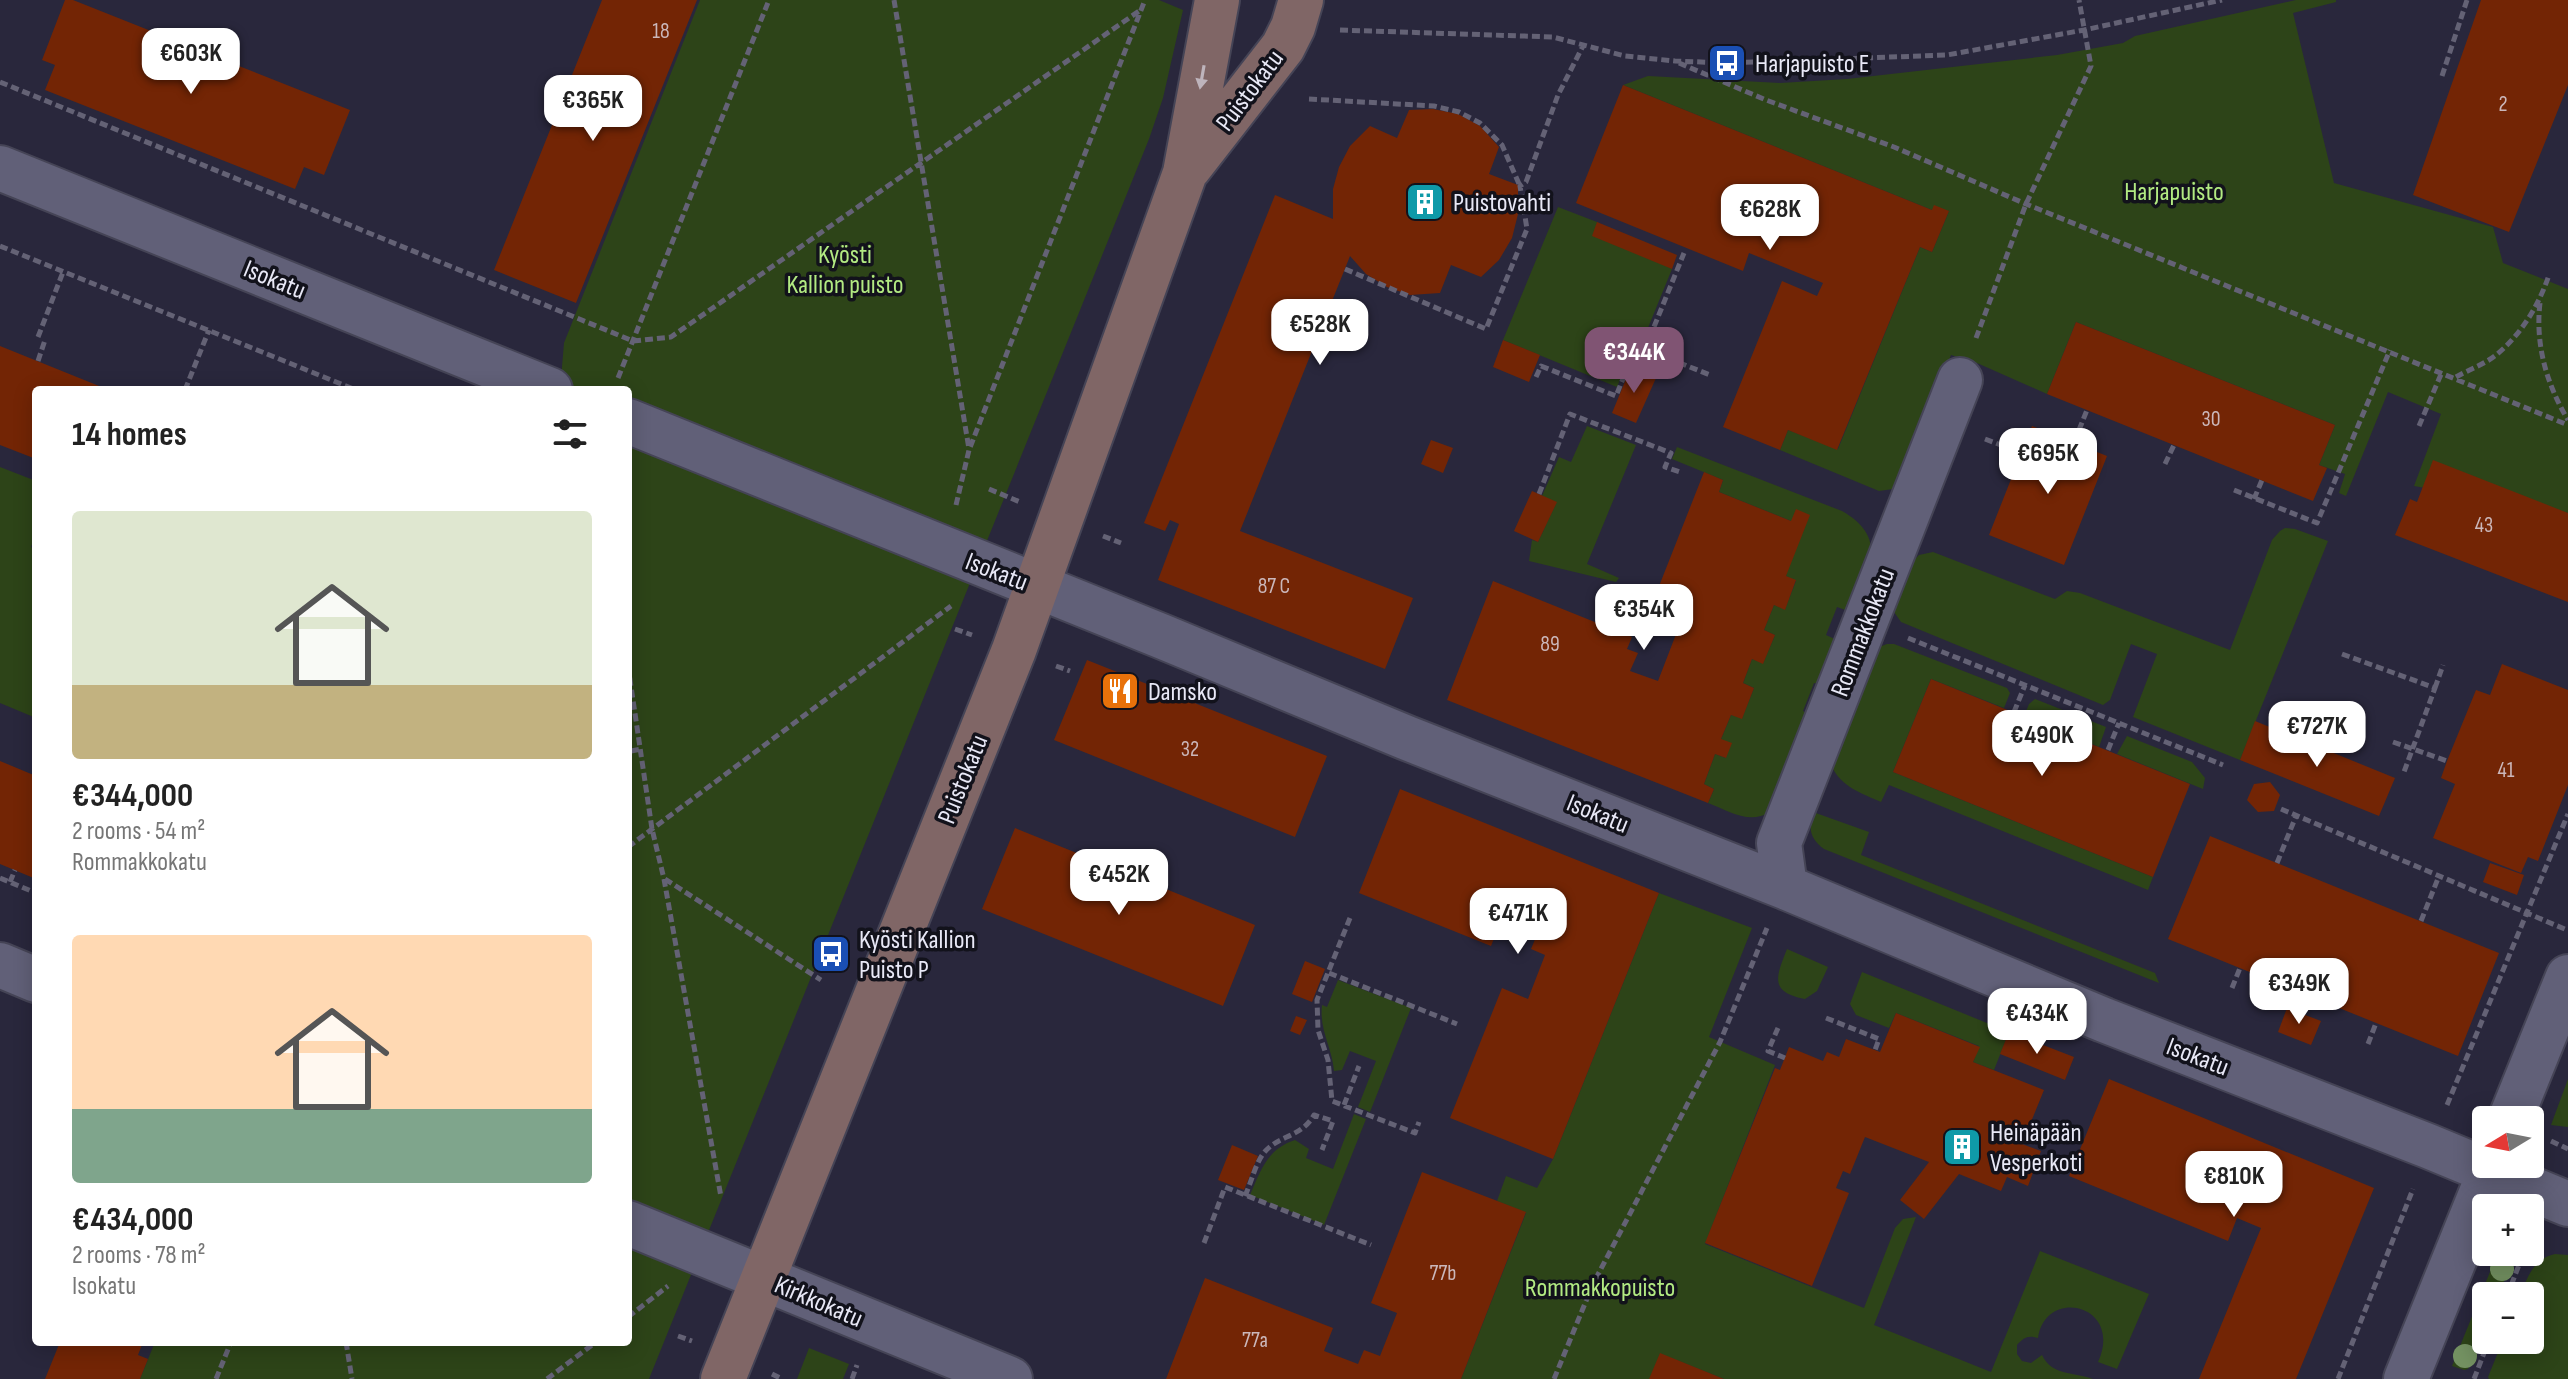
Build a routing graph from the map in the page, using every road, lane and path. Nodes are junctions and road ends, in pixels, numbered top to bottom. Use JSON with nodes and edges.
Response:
{"nodes":[{"id":1,"x":769,"y":0,"type":"edge"},
{"id":2,"x":894,"y":0,"type":"edge"},
{"id":3,"x":1145,"y":0,"type":"edge"},
{"id":4,"x":1217,"y":0,"type":"edge"},
{"id":5,"x":2079,"y":0,"type":"edge"},
{"id":6,"x":2222,"y":0,"type":"edge"},
{"id":7,"x":2467,"y":0,"type":"edge"},
{"id":8,"x":1142,"y":9,"type":"junction"},
{"id":9,"x":1297,"y":14,"type":"edge"},
{"id":10,"x":2084,"y":30,"type":"junction"},
{"id":11,"x":1584,"y":44,"type":"junction"},
{"id":12,"x":1675,"y":61,"type":"junction"},
{"id":13,"x":2442,"y":76,"type":"dead end"},
{"id":14,"x":0,"y":82,"type":"edge"},
{"id":15,"x":1309,"y":99,"type":"dead end"},
{"id":16,"x":921,"y":162,"type":"junction"},
{"id":17,"x":0,"y":168,"type":"edge"},
{"id":18,"x":1185,"y":173,"type":"junction"},
{"id":19,"x":1520,"y":186,"type":"junction"},
{"id":20,"x":2026,"y":204,"type":"junction"},
{"id":21,"x":0,"y":246,"type":"edge"},
{"id":22,"x":1684,"y":253,"type":"dead end"},
{"id":23,"x":1345,"y":269,"type":"dead end"},
{"id":24,"x":63,"y":272,"type":"junction"},
{"id":25,"x":2549,"y":275,"type":"dead end"},
{"id":26,"x":2541,"y":300,"type":"junction"},
{"id":27,"x":209,"y":330,"type":"junction"},
{"id":28,"x":38,"y":337,"type":"dead end"},
{"id":29,"x":45,"y":340,"type":"dead end"},
{"id":30,"x":633,"y":341,"type":"junction"},
{"id":31,"x":1645,"y":349,"type":"junction"},
{"id":32,"x":2390,"y":350,"type":"junction"},
{"id":33,"x":38,"y":361,"type":"dead end"},
{"id":34,"x":2442,"y":372,"type":"junction"},
{"id":35,"x":1710,"y":375,"type":"dead end"},
{"id":36,"x":1536,"y":377,"type":"dead end"},
{"id":37,"x":2455,"y":378,"type":"junction"},
{"id":38,"x":1960,"y":380,"type":"joint"},
{"id":39,"x":187,"y":386,"type":"edge"},
{"id":40,"x":346,"y":386,"type":"edge"},
{"id":41,"x":540,"y":386,"type":"edge"},
{"id":42,"x":625,"y":386,"type":"edge"},
{"id":43,"x":632,"y":406,"type":"edge"},
{"id":44,"x":2087,"y":410,"type":"dead end"},
{"id":45,"x":2568,"y":422,"type":"edge"},
{"id":46,"x":2419,"y":426,"type":"dead end"},
{"id":47,"x":2079,"y":430,"type":"dead end"},
{"id":48,"x":2174,"y":445,"type":"dead end"},
{"id":49,"x":969,"y":450,"type":"junction"},
{"id":50,"x":2165,"y":464,"type":"dead end"},
{"id":51,"x":1680,"y":472,"type":"dead end"},
{"id":52,"x":2262,"y":480,"type":"dead end"},
{"id":53,"x":2234,"y":490,"type":"dead end"},
{"id":54,"x":959,"y":493,"type":"dead end"},
{"id":55,"x":1539,"y":494,"type":"dead end"},
{"id":56,"x":2254,"y":499,"type":"junction"},
{"id":57,"x":1037,"y":586,"type":"junction"},
{"id":58,"x":951,"y":606,"type":"dead end"},
{"id":59,"x":1866,"y":621,"type":"junction"},
{"id":60,"x":2342,"y":654,"type":"dead end"},
{"id":61,"x":2443,"y":665,"type":"dead end"},
{"id":62,"x":2025,"y":685,"type":"junction"},
{"id":63,"x":2435,"y":688,"type":"junction"},
{"id":64,"x":632,"y":690,"type":"edge"},
{"id":65,"x":2014,"y":712,"type":"dead end"},
{"id":66,"x":2119,"y":723,"type":"junction"},
{"id":67,"x":2393,"y":742,"type":"dead end"},
{"id":68,"x":642,"y":749,"type":"junction"},
{"id":69,"x":2412,"y":749,"type":"junction"},
{"id":70,"x":2108,"y":750,"type":"dead end"},
{"id":71,"x":632,"y":751,"type":"edge"},
{"id":72,"x":2447,"y":761,"type":"dead end"},
{"id":73,"x":2223,"y":765,"type":"dead end"},
{"id":74,"x":2404,"y":772,"type":"dead end"},
{"id":75,"x":2281,"y":809,"type":"dead end"},
{"id":76,"x":2568,"y":814,"type":"edge"},
{"id":77,"x":2296,"y":816,"type":"junction"},
{"id":78,"x":652,"y":829,"type":"junction"},
{"id":79,"x":632,"y":844,"type":"edge"},
{"id":80,"x":2277,"y":863,"type":"dead end"},
{"id":81,"x":15,"y":870,"type":"dead end"},
{"id":82,"x":2439,"y":876,"type":"junction"},
{"id":83,"x":0,"y":878,"type":"edge"},
{"id":84,"x":664,"y":879,"type":"junction"},
{"id":85,"x":10,"y":882,"type":"junction"},
{"id":86,"x":1785,"y":887,"type":"junction"},
{"id":87,"x":32,"y":891,"type":"edge"},
{"id":88,"x":2527,"y":913,"type":"junction"},
{"id":89,"x":1350,"y":918,"type":"dead end"},
{"id":90,"x":2421,"y":921,"type":"dead end"},
{"id":91,"x":2568,"y":931,"type":"edge"},
{"id":92,"x":0,"y":965,"type":"edge"},
{"id":93,"x":2240,"y":968,"type":"dead end"},
{"id":94,"x":1329,"y":973,"type":"junction"},
{"id":95,"x":2568,"y":977,"type":"edge"},
{"id":96,"x":32,"y":978,"type":"edge"},
{"id":97,"x":821,"y":980,"type":"dead end"},
{"id":98,"x":2232,"y":988,"type":"dead end"},
{"id":99,"x":1826,"y":1018,"type":"dead end"},
{"id":100,"x":2376,"y":1023,"type":"dead end"},
{"id":101,"x":1457,"y":1024,"type":"dead end"},
{"id":102,"x":1778,"y":1028,"type":"dead end"},
{"id":103,"x":2368,"y":1044,"type":"dead end"},
{"id":104,"x":1875,"y":1050,"type":"dead end"},
{"id":105,"x":1785,"y":1058,"type":"dead end"},
{"id":106,"x":1359,"y":1066,"type":"dead end"},
{"id":107,"x":1344,"y":1105,"type":"junction"},
{"id":108,"x":2516,"y":1106,"type":"edge"},
{"id":109,"x":1419,"y":1122,"type":"dead end"},
{"id":110,"x":2428,"y":1146,"type":"junction"},
{"id":111,"x":1322,"y":1150,"type":"dead end"},
{"id":112,"x":2472,"y":1161,"type":"edge"},
{"id":113,"x":2487,"y":1178,"type":"edge"},
{"id":114,"x":2512,"y":1178,"type":"edge"},
{"id":115,"x":1245,"y":1196,"type":"junction"},
{"id":116,"x":721,"y":1197,"type":"dead end"},
{"id":117,"x":2568,"y":1204,"type":"edge"},
{"id":118,"x":632,"y":1225,"type":"edge"},
{"id":119,"x":1204,"y":1243,"type":"dead end"},
{"id":120,"x":1371,"y":1245,"type":"dead end"},
{"id":121,"x":764,"y":1278,"type":"junction"},
{"id":122,"x":673,"y":1283,"type":"dead end"},
{"id":123,"x":632,"y":1314,"type":"edge"},
{"id":124,"x":229,"y":1346,"type":"edge"},
{"id":125,"x":347,"y":1346,"type":"edge"},
{"id":126,"x":591,"y":1346,"type":"edge"},
{"id":127,"x":2484,"y":1354,"type":"edge"},
{"id":128,"x":216,"y":1379,"type":"edge"},
{"id":129,"x":352,"y":1379,"type":"edge"},
{"id":130,"x":547,"y":1379,"type":"edge"},
{"id":131,"x":723,"y":1379,"type":"edge"},
{"id":132,"x":1010,"y":1379,"type":"edge"},
{"id":133,"x":1554,"y":1379,"type":"edge"},
{"id":134,"x":2338,"y":1379,"type":"edge"},
{"id":135,"x":2406,"y":1379,"type":"edge"},
{"id":136,"x":2474,"y":1379,"type":"edge"}],
"edges":[{"from":1,"to":30,"type":"path"},
{"from":2,"to":16,"type":"path"},
{"from":3,"to":8,"type":"path"},
{"from":4,"to":18,"type":"main road","name":"Puistokatu","one_way":true},
{"from":5,"to":10,"type":"path"},
{"from":6,"to":10,"type":"path"},
{"from":7,"to":13,"type":"path"},
{"from":8,"to":16,"type":"path"},
{"from":8,"to":49,"type":"path"},
{"from":9,"to":11,"type":"path"},
{"from":9,"to":18,"type":"main road","name":"Puistokatu"},
{"from":10,"to":12,"type":"path"},
{"from":10,"to":20,"type":"path"},
{"from":11,"to":12,"type":"path"},
{"from":11,"to":19,"type":"path"},
{"from":12,"to":20,"type":"path"},
{"from":14,"to":30,"type":"path"},
{"from":15,"to":19,"type":"path"},
{"from":16,"to":30,"type":"path"},
{"from":16,"to":49,"type":"path"},
{"from":17,"to":41,"type":"street","name":"Isokatu"},
{"from":18,"to":57,"type":"main road","name":"Puistokatu"},
{"from":19,"to":23,"type":"path"},
{"from":20,"to":32,"type":"path"},
{"from":20,"to":38,"type":"path"},
{"from":21,"to":24,"type":"path"},
{"from":22,"to":31,"type":"path"},
{"from":24,"to":27,"type":"path"},
{"from":24,"to":28,"type":"path"},
{"from":25,"to":26,"type":"path"},
{"from":26,"to":37,"type":"path"},
{"from":26,"to":45,"type":"path"},
{"from":27,"to":39,"type":"path"},
{"from":27,"to":40,"type":"path"},
{"from":29,"to":33,"type":"path"},
{"from":30,"to":42,"type":"path"},
{"from":31,"to":35,"type":"path"},
{"from":31,"to":36,"type":"path"},
{"from":32,"to":34,"type":"path"},
{"from":32,"to":56,"type":"path"},
{"from":34,"to":37,"type":"path"},
{"from":34,"to":46,"type":"path"},
{"from":37,"to":45,"type":"path"},
{"from":38,"to":59,"type":"street","name":"Rommakkokatu"},
{"from":43,"to":57,"type":"street","name":"Isokatu"},
{"from":44,"to":47,"type":"path"},
{"from":48,"to":50,"type":"path"},
{"from":49,"to":54,"type":"path"},
{"from":51,"to":55,"type":"path"},
{"from":52,"to":56,"type":"path"},
{"from":53,"to":56,"type":"path"},
{"from":57,"to":86,"type":"street","name":"Isokatu"},
{"from":57,"to":121,"type":"main road","name":"Puistokatu"},
{"from":58,"to":78,"type":"path"},
{"from":59,"to":62,"type":"path"},
{"from":59,"to":86,"type":"street","name":"Rommakkokatu"},
{"from":60,"to":63,"type":"path"},
{"from":61,"to":63,"type":"path"},
{"from":62,"to":65,"type":"path"},
{"from":62,"to":66,"type":"path"},
{"from":63,"to":69,"type":"path"},
{"from":64,"to":68,"type":"path"},
{"from":66,"to":70,"type":"path"},
{"from":66,"to":73,"type":"path"},
{"from":67,"to":69,"type":"path"},
{"from":68,"to":71,"type":"path"},
{"from":68,"to":78,"type":"path"},
{"from":69,"to":72,"type":"path"},
{"from":69,"to":74,"type":"path"},
{"from":75,"to":77,"type":"path"},
{"from":76,"to":88,"type":"path"},
{"from":77,"to":80,"type":"path"},
{"from":77,"to":82,"type":"path"},
{"from":78,"to":79,"type":"path"},
{"from":78,"to":84,"type":"path"},
{"from":81,"to":85,"type":"path"},
{"from":82,"to":88,"type":"path"},
{"from":82,"to":90,"type":"path"},
{"from":83,"to":85,"type":"path"},
{"from":84,"to":97,"type":"path"},
{"from":84,"to":116,"type":"path"},
{"from":85,"to":87,"type":"path"},
{"from":86,"to":110,"type":"street","name":"Isokatu"},
{"from":86,"to":133,"type":"path"},
{"from":88,"to":91,"type":"path"},
{"from":88,"to":110,"type":"path"},
{"from":89,"to":94,"type":"path"},
{"from":92,"to":96,"type":"street"},
{"from":93,"to":98,"type":"path"},
{"from":94,"to":101,"type":"path"},
{"from":94,"to":107,"type":"path"},
{"from":95,"to":108,"type":"street"},
{"from":99,"to":104,"type":"path"},
{"from":100,"to":103,"type":"path"},
{"from":102,"to":105,"type":"path"},
{"from":106,"to":107,"type":"path"},
{"from":107,"to":109,"type":"path"},
{"from":110,"to":112,"type":"street","name":"Isokatu"},
{"from":110,"to":134,"type":"path"},
{"from":111,"to":115,"type":"path"},
{"from":113,"to":135,"type":"street"},
{"from":114,"to":117,"type":"street","name":"Isokatu"},
{"from":115,"to":119,"type":"path"},
{"from":115,"to":120,"type":"path"},
{"from":118,"to":121,"type":"street","name":"Kirkkokatu"},
{"from":121,"to":131,"type":"main road","name":"Puistokatu"},
{"from":121,"to":132,"type":"street","name":"Kirkkokatu"},
{"from":122,"to":123,"type":"path"},
{"from":124,"to":128,"type":"path"},
{"from":125,"to":129,"type":"path"},
{"from":126,"to":130,"type":"path"},
{"from":127,"to":136,"type":"path"}]}
